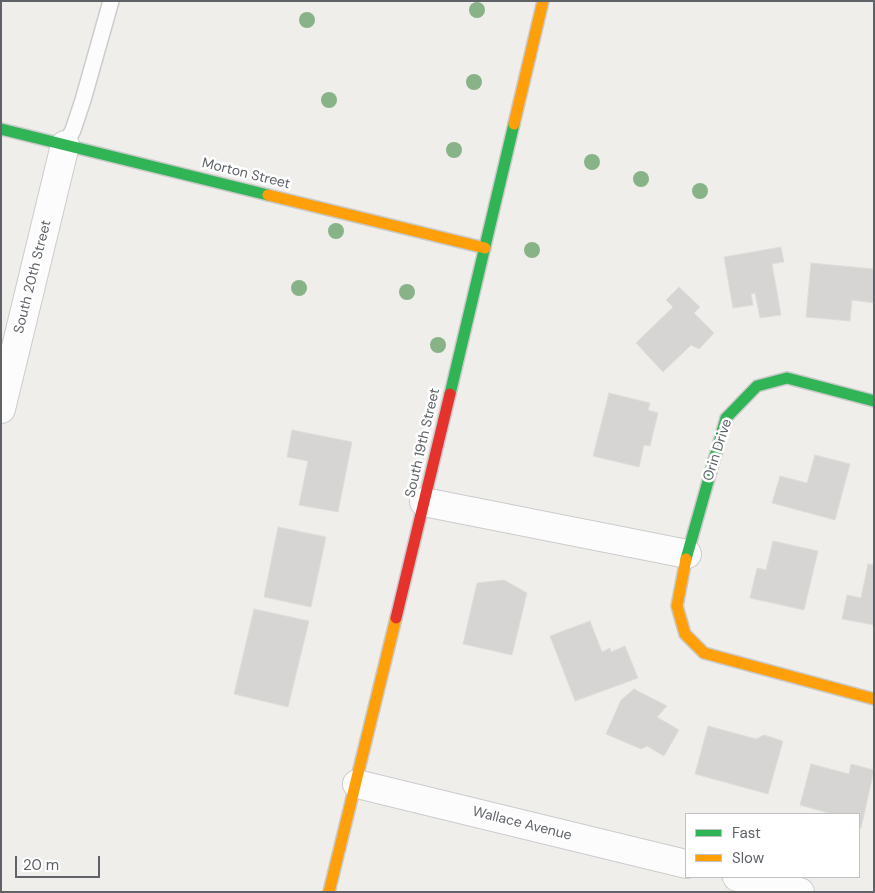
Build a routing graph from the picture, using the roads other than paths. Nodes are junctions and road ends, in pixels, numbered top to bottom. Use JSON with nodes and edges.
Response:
{"nodes":[{"id":1,"x":111,"y":1,"type":"edge"},
{"id":2,"x":543,"y":1,"type":"edge"},
{"id":3,"x":1,"y":129,"type":"edge"},
{"id":4,"x":65,"y":145,"type":"junction"},
{"id":5,"x":484,"y":248,"type":"junction"},
{"id":6,"x":874,"y":401,"type":"edge"},
{"id":7,"x":1,"y":409,"type":"edge"},
{"id":8,"x":424,"y":502,"type":"junction"},
{"id":9,"x":687,"y":554,"type":"junction"},
{"id":10,"x":874,"y":699,"type":"edge"},
{"id":11,"x":357,"y":784,"type":"junction"},
{"id":12,"x":685,"y":864,"type":"edge"},
{"id":13,"x":740,"y":878,"type":"edge"},
{"id":14,"x":766,"y":888,"type":"edge"},
{"id":15,"x":328,"y":892,"type":"edge"},
{"id":16,"x":800,"y":892,"type":"edge"}],
"edges":[{"from":1,"to":4,"type":"lane"},
{"from":2,"to":5,"type":"street","name":"South 19th Street"},
{"from":3,"to":4,"type":"street","name":"Morton Street"},
{"from":4,"to":5,"type":"street","name":"Morton Street"},
{"from":4,"to":7,"type":"street","name":"South 20th Street"},
{"from":5,"to":8,"type":"street","name":"South 19th Street"},
{"from":6,"to":9,"type":"street","name":"Orin Drive"},
{"from":8,"to":9,"type":"street"},
{"from":8,"to":11,"type":"street","name":"South 19th Street"},
{"from":9,"to":10,"type":"street","name":"Orin Drive"},
{"from":11,"to":12,"type":"street","name":"Wallace Avenue"},
{"from":11,"to":15,"type":"street","name":"South 19th Street"},
{"from":13,"to":14,"type":"street"},
{"from":14,"to":16,"type":"street"}]}
